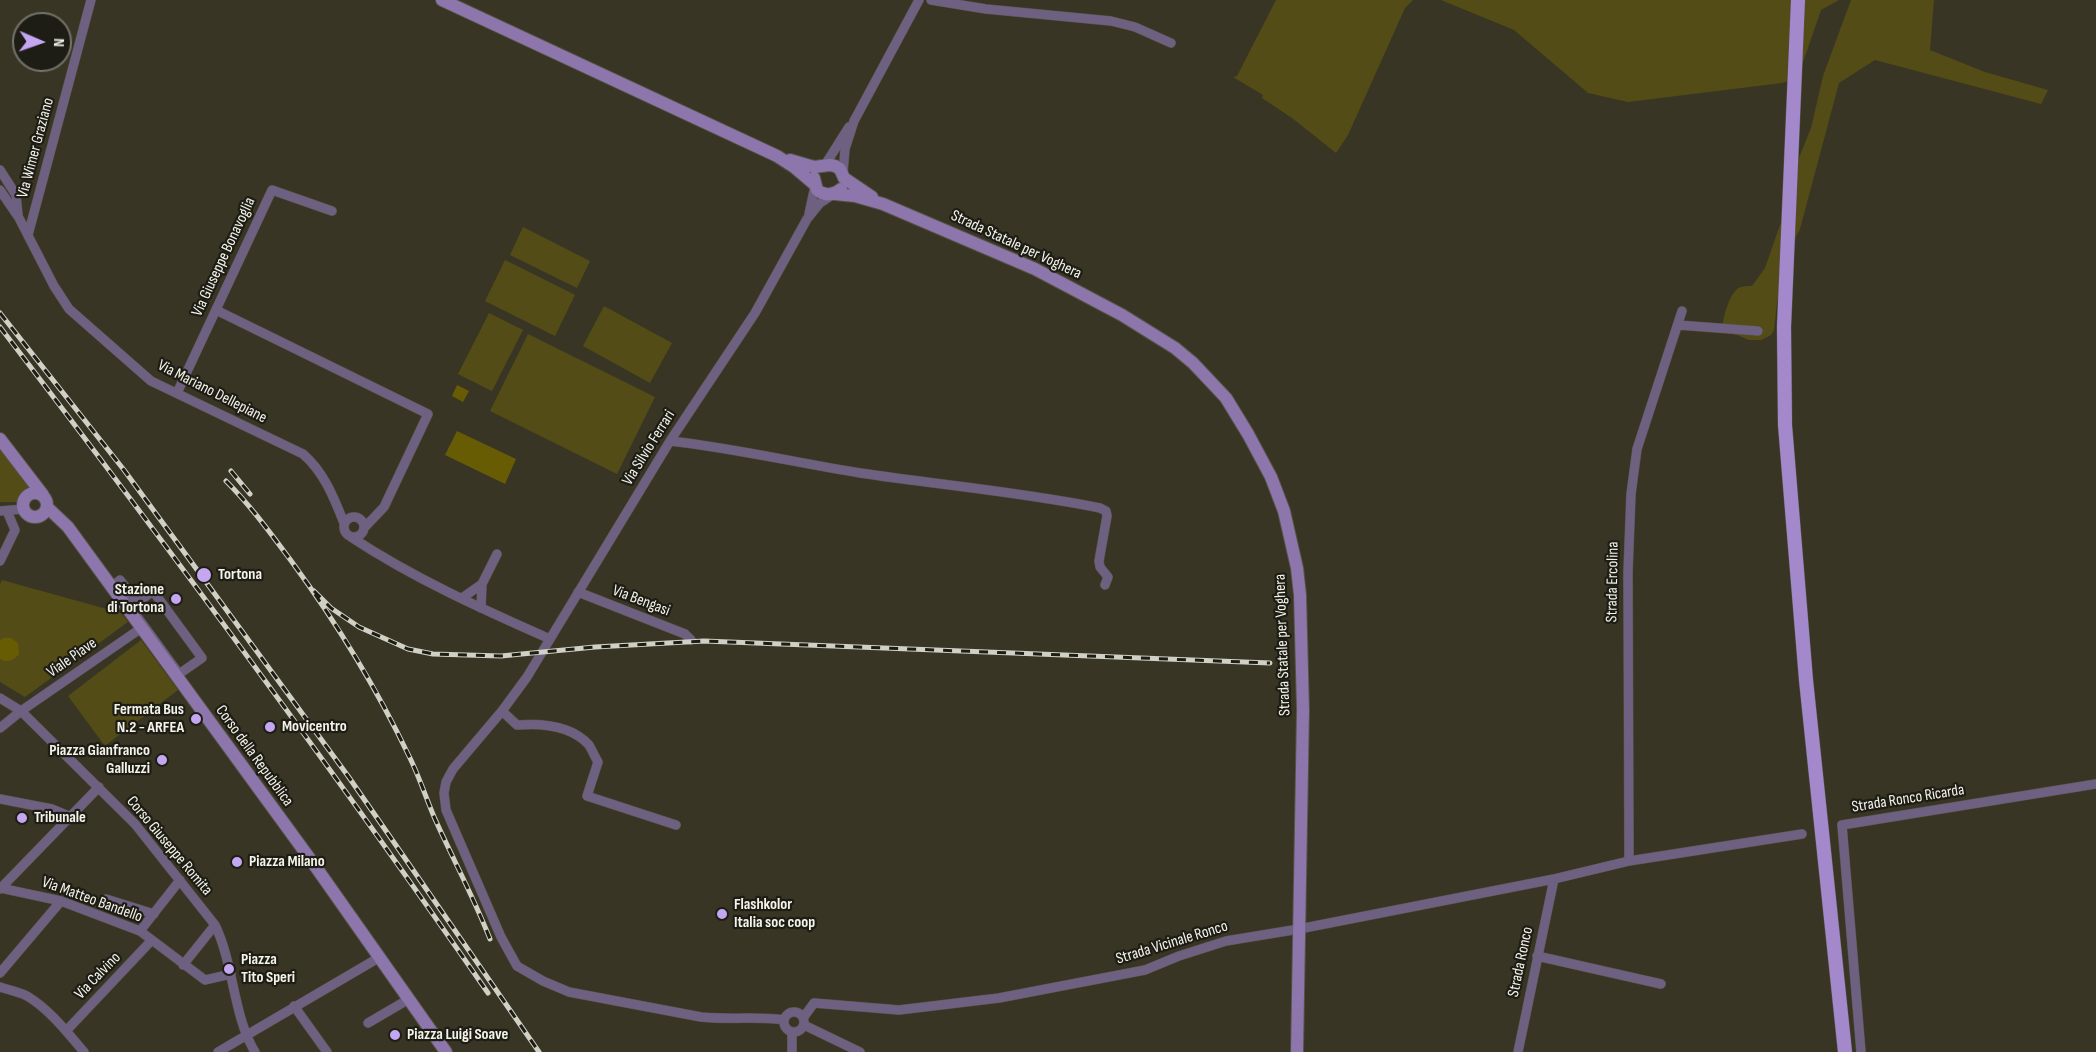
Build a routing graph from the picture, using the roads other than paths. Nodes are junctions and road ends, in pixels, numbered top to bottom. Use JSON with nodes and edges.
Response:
{"nodes":[{"id":1,"x":91,"y":0,"type":"edge"},
{"id":2,"x":442,"y":0,"type":"edge"},
{"id":3,"x":919,"y":0,"type":"edge"},
{"id":4,"x":931,"y":0,"type":"edge"},
{"id":5,"x":1798,"y":0,"type":"edge"},
{"id":6,"x":1171,"y":43,"type":"dead end"},
{"id":7,"x":854,"y":121,"type":"junction"},
{"id":8,"x":777,"y":156,"type":"junction"},
{"id":9,"x":823,"y":166,"type":"junction"},
{"id":10,"x":0,"y":170,"type":"edge"},
{"id":11,"x":844,"y":177,"type":"junction"},
{"id":12,"x":814,"y":185,"type":"junction"},
{"id":13,"x":0,"y":190,"type":"edge"},
{"id":14,"x":834,"y":194,"type":"junction"},
{"id":15,"x":883,"y":204,"type":"junction"},
{"id":16,"x":332,"y":211,"type":"dead end"},
{"id":17,"x":19,"y":218,"type":"junction"},
{"id":18,"x":807,"y":219,"type":"junction"},
{"id":19,"x":28,"y":235,"type":"junction"},
{"id":20,"x":216,"y":310,"type":"junction"},
{"id":21,"x":1682,"y":310,"type":"dead end"},
{"id":22,"x":1678,"y":325,"type":"junction"},
{"id":23,"x":1758,"y":331,"type":"dead end"},
{"id":24,"x":177,"y":393,"type":"junction"},
{"id":25,"x":0,"y":438,"type":"edge"},
{"id":26,"x":670,"y":441,"type":"junction"},
{"id":27,"x":43,"y":495,"type":"junction"},
{"id":28,"x":384,"y":507,"type":"junction"},
{"id":29,"x":48,"y":508,"type":"junction"},
{"id":30,"x":24,"y":509,"type":"junction"},
{"id":31,"x":4,"y":511,"type":"edge"},
{"id":32,"x":351,"y":519,"type":"junction"},
{"id":33,"x":364,"y":530,"type":"junction"},
{"id":34,"x":351,"y":537,"type":"junction"},
{"id":35,"x":375,"y":553,"type":"junction"},
{"id":36,"x":497,"y":554,"type":"dead end"},
{"id":37,"x":0,"y":561,"type":"edge"},
{"id":38,"x":482,"y":584,"type":"junction"},
{"id":39,"x":1106,"y":585,"type":"dead end"},
{"id":40,"x":153,"y":591,"type":"joint"},
{"id":41,"x":578,"y":592,"type":"junction"},
{"id":42,"x":462,"y":598,"type":"junction"},
{"id":43,"x":481,"y":608,"type":"junction"},
{"id":44,"x":140,"y":629,"type":"junction"},
{"id":45,"x":550,"y":639,"type":"junction"},
{"id":46,"x":691,"y":640,"type":"dead end"},
{"id":47,"x":0,"y":698,"type":"edge"},
{"id":48,"x":21,"y":711,"type":"junction"},
{"id":49,"x":502,"y":711,"type":"junction"},
{"id":50,"x":0,"y":728,"type":"edge"},
{"id":51,"x":2096,"y":784,"type":"edge"},
{"id":52,"x":99,"y":787,"type":"junction"},
{"id":53,"x":0,"y":798,"type":"edge"},
{"id":54,"x":71,"y":817,"type":"junction"},
{"id":55,"x":676,"y":825,"type":"dead end"},
{"id":56,"x":1802,"y":834,"type":"dead end"},
{"id":57,"x":1629,"y":861,"type":"junction"},
{"id":58,"x":0,"y":874,"type":"edge"},
{"id":59,"x":10,"y":877,"type":"junction"},
{"id":60,"x":1554,"y":879,"type":"junction"},
{"id":61,"x":180,"y":880,"type":"junction"},
{"id":62,"x":0,"y":888,"type":"edge"},
{"id":63,"x":106,"y":899,"type":"dead end"},
{"id":64,"x":61,"y":901,"type":"junction"},
{"id":65,"x":154,"y":914,"type":"junction"},
{"id":66,"x":215,"y":925,"type":"junction"},
{"id":67,"x":1299,"y":929,"type":"junction"},
{"id":68,"x":140,"y":931,"type":"junction"},
{"id":69,"x":151,"y":941,"type":"junction"},
{"id":70,"x":1537,"y":956,"type":"junction"},
{"id":71,"x":380,"y":957,"type":"junction"},
{"id":72,"x":183,"y":965,"type":"junction"},
{"id":73,"x":0,"y":973,"type":"edge"},
{"id":74,"x":231,"y":974,"type":"junction"},
{"id":75,"x":1661,"y":984,"type":"dead end"},
{"id":76,"x":0,"y":987,"type":"edge"},
{"id":77,"x":409,"y":999,"type":"junction"},
{"id":78,"x":294,"y":1006,"type":"junction"},
{"id":79,"x":784,"y":1020,"type":"junction"},
{"id":80,"x":804,"y":1021,"type":"junction"},
{"id":81,"x":368,"y":1023,"type":"dead end"},
{"id":82,"x":429,"y":1028,"type":"junction"},
{"id":83,"x":66,"y":1031,"type":"junction"},
{"id":84,"x":792,"y":1033,"type":"junction"},
{"id":85,"x":246,"y":1035,"type":"junction"},
{"id":86,"x":84,"y":1052,"type":"edge"},
{"id":87,"x":218,"y":1052,"type":"edge"},
{"id":88,"x":255,"y":1052,"type":"edge"},
{"id":89,"x":327,"y":1052,"type":"edge"},
{"id":90,"x":440,"y":1052,"type":"edge"},
{"id":91,"x":446,"y":1052,"type":"edge"},
{"id":92,"x":792,"y":1052,"type":"edge"},
{"id":93,"x":860,"y":1052,"type":"edge"},
{"id":94,"x":1297,"y":1052,"type":"edge"},
{"id":95,"x":1518,"y":1052,"type":"edge"},
{"id":96,"x":1845,"y":1052,"type":"edge"},
{"id":97,"x":1861,"y":1052,"type":"edge"}],
"edges":[{"from":1,"to":19,"type":"street","name":"Via Wimer Graziano"},
{"from":2,"to":8,"type":"main road","name":"Strada Statale per Voghera"},
{"from":3,"to":7,"type":"street"},
{"from":4,"to":6,"type":"street"},
{"from":5,"to":96,"type":"main road"},
{"from":7,"to":9,"type":"street"},
{"from":7,"to":11,"type":"street"},
{"from":8,"to":9,"type":"main road","name":"Strada Statale per Voghera"},
{"from":8,"to":12,"type":"main road","name":"Strada Statale per Voghera"},
{"from":9,"to":11,"type":"main road","name":"Strada Statale per Voghera"},
{"from":9,"to":12,"type":"main road"},
{"from":10,"to":17,"type":"street"},
{"from":11,"to":14,"type":"main road"},
{"from":11,"to":15,"type":"main road","name":"Strada Statale per Voghera"},
{"from":12,"to":14,"type":"main road","name":"Strada Statale per Voghera"},
{"from":12,"to":18,"type":"street","name":"Via Silvio Ferrari"},
{"from":13,"to":17,"type":"street","name":"Via Mariano Dellepiane"},
{"from":14,"to":15,"type":"main road","name":"Strada Statale per Voghera"},
{"from":14,"to":18,"type":"street","name":"Via Silvio Ferrari"},
{"from":15,"to":67,"type":"main road","name":"Strada Statale per Voghera"},
{"from":16,"to":20,"type":"street","name":"Via Giuseppe Bonavoglia"},
{"from":17,"to":19,"type":"street","name":"Via Mariano Dellepiane"},
{"from":18,"to":26,"type":"street","name":"Via Silvio Ferrari"},
{"from":19,"to":24,"type":"street","name":"Via Mariano Dellepiane"},
{"from":20,"to":24,"type":"street","name":"Via Giuseppe Bonavoglia"},
{"from":20,"to":28,"type":"street"},
{"from":21,"to":22,"type":"street","name":"Strada Ercolina"},
{"from":22,"to":23,"type":"street"},
{"from":22,"to":57,"type":"street","name":"Strada Ercolina"},
{"from":24,"to":32,"type":"street","name":"Via Mariano Dellepiane"},
{"from":25,"to":27,"type":"main road"},
{"from":26,"to":39,"type":"street"},
{"from":26,"to":41,"type":"street","name":"Via Silvio Ferrari"},
{"from":27,"to":29,"type":"main road"},
{"from":27,"to":30,"type":"main road"},
{"from":28,"to":32,"type":"street"},
{"from":28,"to":33,"type":"street"},
{"from":29,"to":30,"type":"main road"},
{"from":29,"to":44,"type":"main road","name":"Corso della Repubblica"},
{"from":30,"to":31,"type":"street"},
{"from":31,"to":37,"type":"street"},
{"from":32,"to":33,"type":"street","name":"Via Mariano Dellepiane"},
{"from":32,"to":34,"type":"street","name":"Via Mariano Dellepiane"},
{"from":33,"to":34,"type":"street"},
{"from":33,"to":35,"type":"street","name":"Via Mariano Dellepiane"},
{"from":34,"to":35,"type":"street","name":"Via Mariano Dellepiane"},
{"from":35,"to":42,"type":"street","name":"Via Mariano Dellepiane"},
{"from":36,"to":38,"type":"street"},
{"from":38,"to":42,"type":"street"},
{"from":38,"to":43,"type":"street"},
{"from":40,"to":40,"type":"street"},
{"from":41,"to":45,"type":"street","name":"Via Silvio Ferrari"},
{"from":41,"to":46,"type":"street","name":"Via Bengasi"},
{"from":42,"to":43,"type":"street","name":"Via Mariano Dellepiane"},
{"from":43,"to":45,"type":"street","name":"Via Mariano Dellepiane"},
{"from":44,"to":48,"type":"street","name":"Viale Piave"},
{"from":44,"to":71,"type":"main road","name":"Corso della Repubblica"},
{"from":45,"to":49,"type":"street","name":"Via Silvio Ferrari"},
{"from":47,"to":48,"type":"street","name":"Corso Giuseppe Romita"},
{"from":48,"to":50,"type":"street","name":"Viale Piave"},
{"from":48,"to":52,"type":"street","name":"Corso Giuseppe Romita"},
{"from":49,"to":55,"type":"street"},
{"from":49,"to":79,"type":"street","name":"Via Silvio Ferrari"},
{"from":51,"to":97,"type":"street","name":"Strada Ronco Ricarda"},
{"from":52,"to":54,"type":"street"},
{"from":52,"to":61,"type":"street","name":"Corso Giuseppe Romita"},
{"from":53,"to":54,"type":"street"},
{"from":54,"to":59,"type":"street"},
{"from":56,"to":57,"type":"street"},
{"from":57,"to":60,"type":"street"},
{"from":58,"to":59,"type":"street"},
{"from":59,"to":62,"type":"street"},
{"from":60,"to":67,"type":"street","name":"Strada Vicinale Ronco"},
{"from":60,"to":70,"type":"street","name":"Strada Ronco"},
{"from":61,"to":65,"type":"street"},
{"from":61,"to":66,"type":"street","name":"Corso Giuseppe Romita"},
{"from":62,"to":64,"type":"street","name":"Via Matteo Bandello"},
{"from":63,"to":65,"type":"street"},
{"from":64,"to":68,"type":"street","name":"Via Matteo Bandello"},
{"from":64,"to":73,"type":"street"},
{"from":65,"to":68,"type":"street"},
{"from":66,"to":72,"type":"street"},
{"from":66,"to":74,"type":"street","name":"Corso Giuseppe Romita"},
{"from":67,"to":80,"type":"street","name":"Strada Vicinale Ronco"},
{"from":67,"to":94,"type":"main road","name":"Strada Statale per Voghera"},
{"from":68,"to":69,"type":"street","name":"Via Matteo Bandello"},
{"from":69,"to":72,"type":"street","name":"Via Matteo Bandello"},
{"from":69,"to":83,"type":"street","name":"Via Calvino"},
{"from":70,"to":75,"type":"street"},
{"from":70,"to":95,"type":"street","name":"Strada Ronco"},
{"from":71,"to":77,"type":"main road","name":"Corso della Repubblica"},
{"from":71,"to":78,"type":"street"},
{"from":72,"to":74,"type":"street","name":"Via Matteo Bandello"},
{"from":74,"to":85,"type":"street","name":"Corso Giuseppe Romita"},
{"from":76,"to":83,"type":"street"},
{"from":77,"to":81,"type":"street"},
{"from":77,"to":82,"type":"main road","name":"Corso della Repubblica"},
{"from":78,"to":85,"type":"street"},
{"from":78,"to":89,"type":"street"},
{"from":79,"to":80,"type":"street"},
{"from":79,"to":84,"type":"street"},
{"from":80,"to":84,"type":"street"},
{"from":80,"to":93,"type":"street"},
{"from":82,"to":90,"type":"main road","name":"Corso della Repubblica"},
{"from":82,"to":91,"type":"main road","name":"Corso della Repubblica"},
{"from":83,"to":86,"type":"street"},
{"from":84,"to":92,"type":"street"},
{"from":85,"to":87,"type":"street"},
{"from":85,"to":88,"type":"street","name":"Corso Giuseppe Romita"}]}
